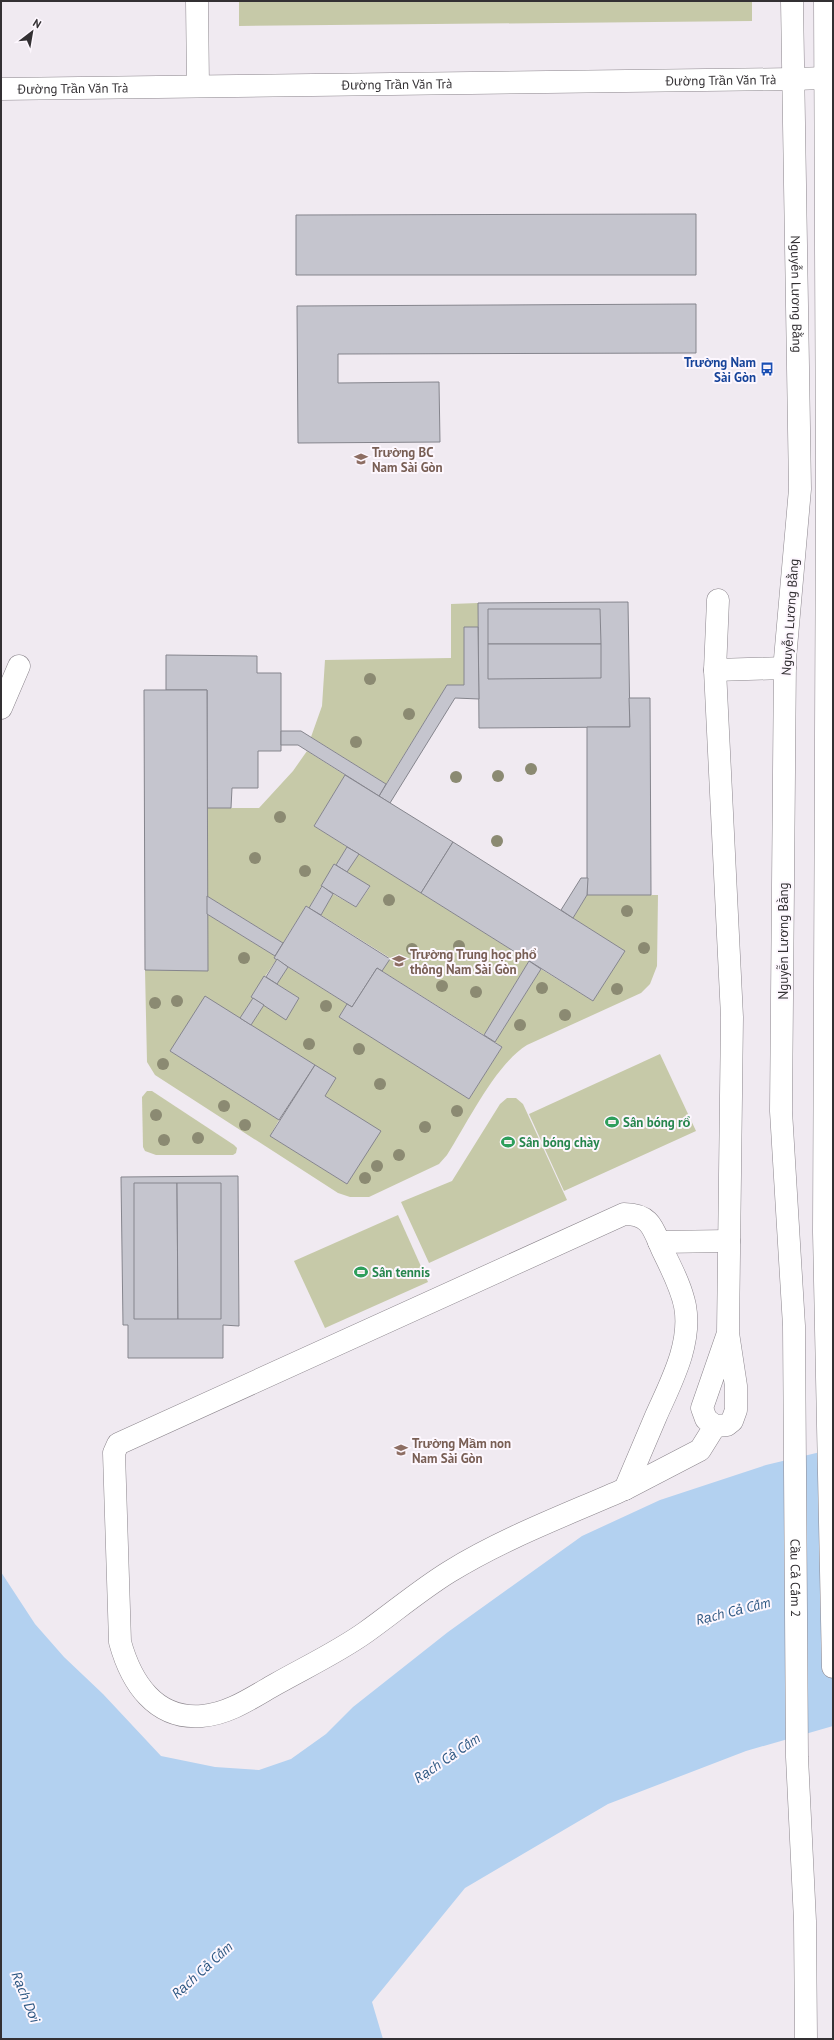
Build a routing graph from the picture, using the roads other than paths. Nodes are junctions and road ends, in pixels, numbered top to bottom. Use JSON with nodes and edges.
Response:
{"nodes":[{"id":1,"x":197,"y":1,"type":"edge"},
{"id":2,"x":792,"y":1,"type":"edge"},
{"id":3,"x":825,"y":1,"type":"edge"},
{"id":4,"x":830,"y":77,"type":"edge"},
{"id":5,"x":793,"y":79,"type":"junction"},
{"id":6,"x":198,"y":86,"type":"junction"},
{"id":7,"x":1,"y":89,"type":"edge"},
{"id":8,"x":800,"y":489,"type":"junction"},
{"id":9,"x":830,"y":489,"type":"edge"},
{"id":10,"x":718,"y":600,"type":"dead end"},
{"id":11,"x":19,"y":666,"type":"dead end"},
{"id":12,"x":785,"y":668,"type":"junction"},
{"id":13,"x":716,"y":670,"type":"junction"},
{"id":14,"x":1,"y":708,"type":"edge"},
{"id":15,"x":788,"y":1234,"type":"joint"},
{"id":16,"x":729,"y":1241,"type":"junction"},
{"id":17,"x":659,"y":1242,"type":"junction"},
{"id":18,"x":728,"y":1333,"type":"junction"},
{"id":19,"x":715,"y":1426,"type":"junction"},
{"id":20,"x":625,"y":1489,"type":"junction"},
{"id":21,"x":833,"y":1667,"type":"edge"},
{"id":22,"x":806,"y":2039,"type":"edge"}],
"edges":[{"from":1,"to":6,"type":"main road"},
{"from":2,"to":5,"type":"main road","name":"Nguyễn Lương Bằng"},
{"from":3,"to":4,"type":"main road"},
{"from":4,"to":5,"type":"main road","name":"Đường Trần Văn Trà"},
{"from":4,"to":9,"type":"main road"},
{"from":5,"to":6,"type":"main road","name":"Đường Trần Văn Trà"},
{"from":5,"to":8,"type":"main road","name":"Nguyễn Lương Bằng"},
{"from":6,"to":7,"type":"main road","name":"Đường Trần Văn Trà"},
{"from":8,"to":9,"type":"main road"},
{"from":8,"to":12,"type":"main road","name":"Nguyễn Lương Bằng"},
{"from":9,"to":21,"type":"main road"},
{"from":10,"to":13,"type":"main road"},
{"from":11,"to":14,"type":"main road"},
{"from":12,"to":13,"type":"main road"},
{"from":12,"to":15,"type":"main road","name":"Nguyễn Lương Bằng"},
{"from":13,"to":16,"type":"main road"},
{"from":15,"to":22,"type":"main road","name":"Cầu Cả Cấm 2"},
{"from":16,"to":17,"type":"main road"},
{"from":16,"to":18,"type":"main road"},
{"from":17,"to":20,"type":"main road"},
{"from":17,"to":20,"type":"main road"},
{"from":18,"to":19,"type":"main road"},
{"from":18,"to":19,"type":"main road"},
{"from":19,"to":20,"type":"main road"}]}
